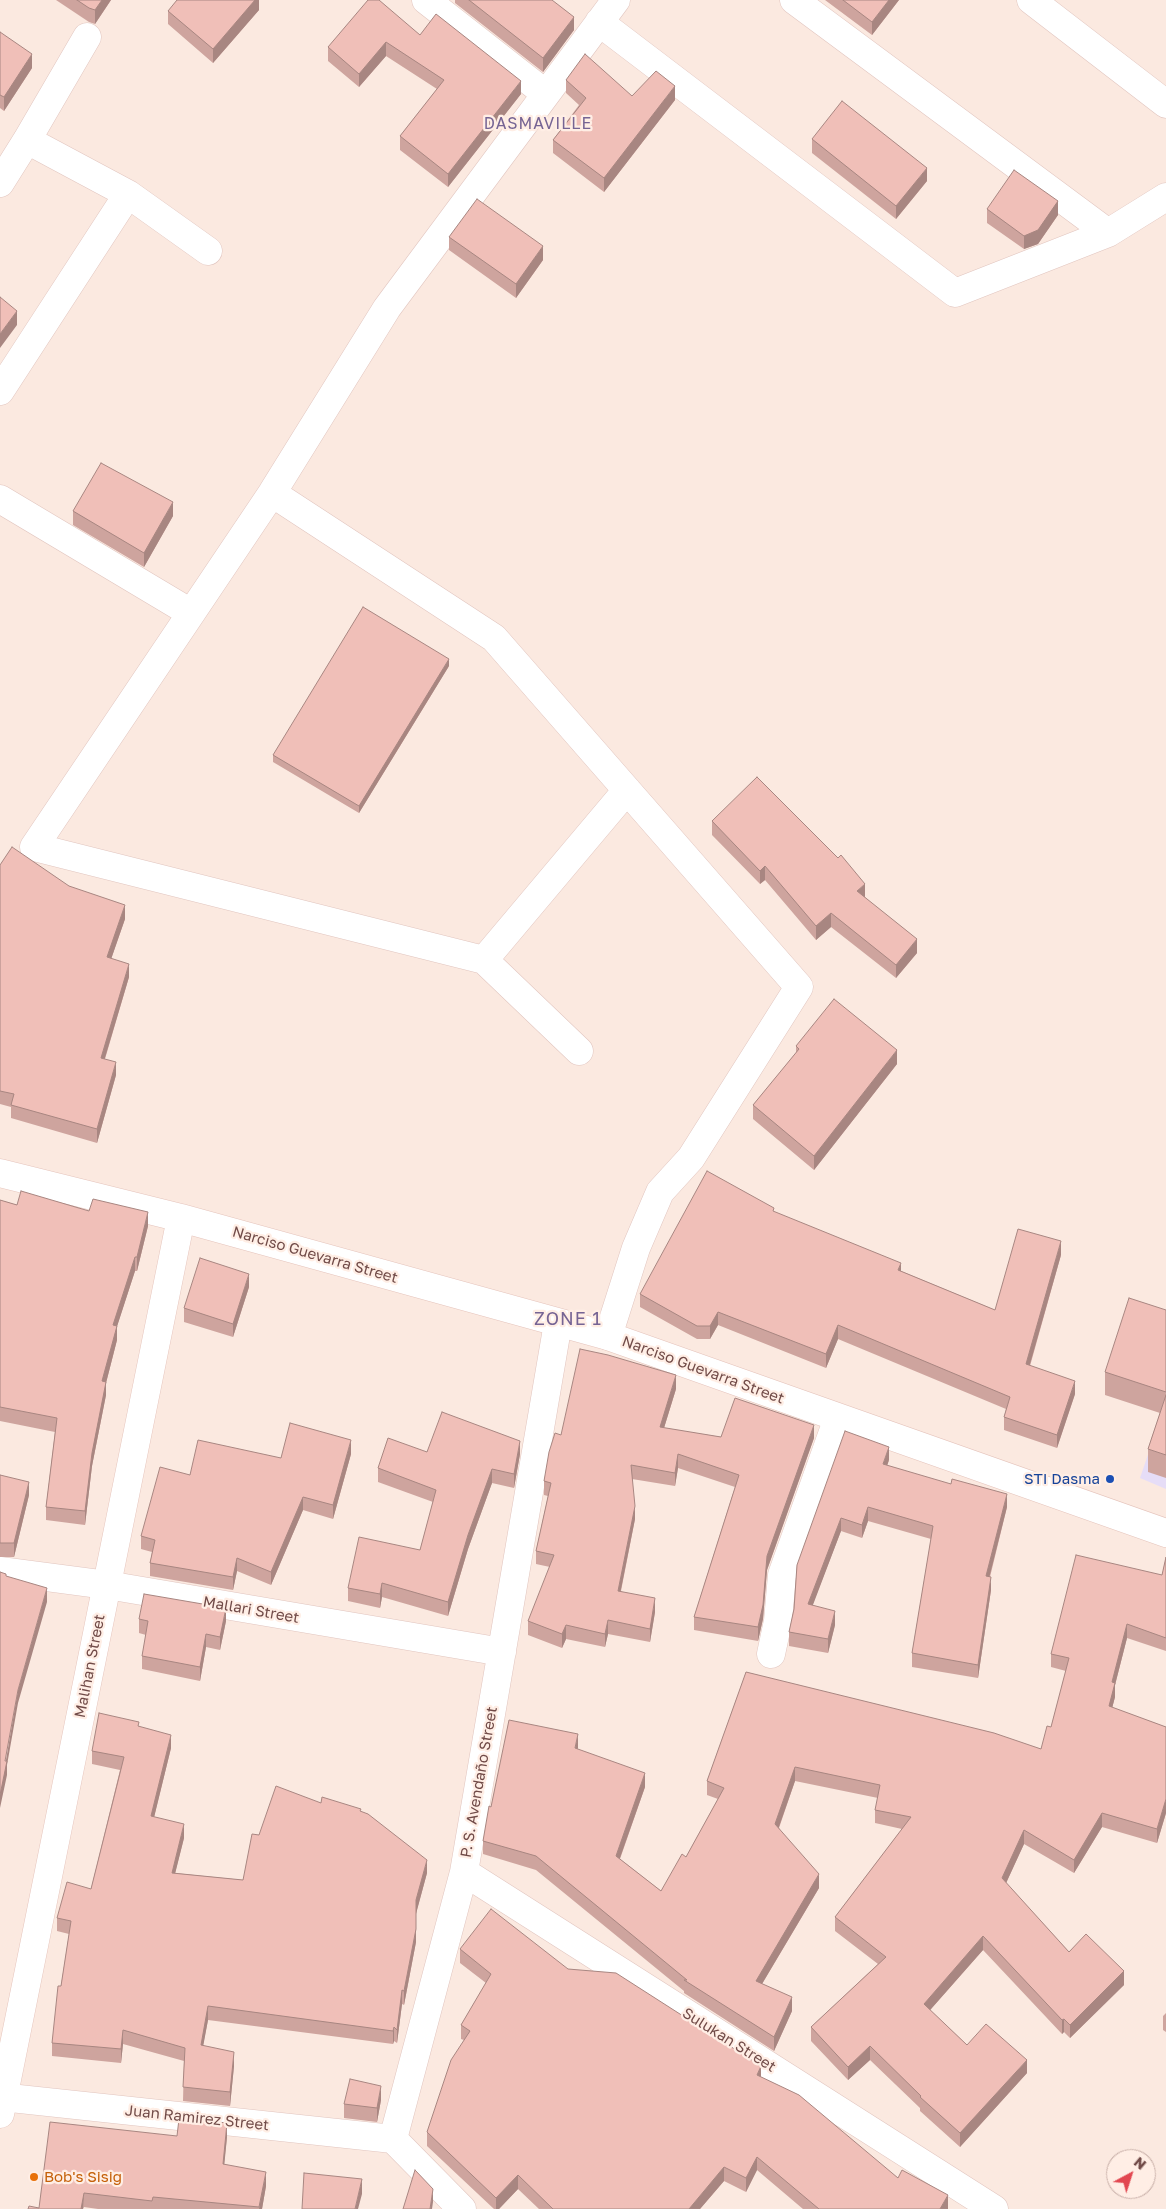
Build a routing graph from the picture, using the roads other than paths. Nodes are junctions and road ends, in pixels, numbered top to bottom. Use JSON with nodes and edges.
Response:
{"nodes":[{"id":1,"x":426,"y":0,"type":"edge"},
{"id":2,"x":616,"y":0,"type":"edge"},
{"id":3,"x":794,"y":0,"type":"edge"},
{"id":4,"x":1031,"y":0,"type":"edge"},
{"id":5,"x":599,"y":22,"type":"junction"},
{"id":6,"x":87,"y":37,"type":"dead end"},
{"id":7,"x":546,"y":94,"type":"junction"},
{"id":8,"x":1166,"y":104,"type":"edge"},
{"id":9,"x":27,"y":140,"type":"junction"},
{"id":10,"x":0,"y":183,"type":"edge"},
{"id":11,"x":128,"y":194,"type":"junction"},
{"id":12,"x":1166,"y":197,"type":"edge"},
{"id":13,"x":1108,"y":232,"type":"junction"},
{"id":14,"x":208,"y":251,"type":"dead end"},
{"id":15,"x":0,"y":391,"type":"edge"},
{"id":16,"x":272,"y":493,"type":"junction"},
{"id":17,"x":0,"y":499,"type":"edge"},
{"id":18,"x":191,"y":612,"type":"junction"},
{"id":19,"x":627,"y":790,"type":"junction"},
{"id":20,"x":484,"y":960,"type":"junction"},
{"id":21,"x":579,"y":1052,"type":"dead end"},
{"id":22,"x":0,"y":1173,"type":"edge"},
{"id":23,"x":181,"y":1218,"type":"junction"},
{"id":24,"x":558,"y":1323,"type":"junction"},
{"id":25,"x":608,"y":1336,"type":"junction"},
{"id":26,"x":838,"y":1418,"type":"junction"},
{"id":27,"x":1166,"y":1533,"type":"edge"},
{"id":28,"x":0,"y":1571,"type":"edge"},
{"id":29,"x":107,"y":1585,"type":"junction"},
{"id":30,"x":502,"y":1652,"type":"junction"},
{"id":31,"x":771,"y":1654,"type":"dead end"},
{"id":32,"x":464,"y":1872,"type":"junction"},
{"id":33,"x":1,"y":2103,"type":"edge"},
{"id":34,"x":393,"y":2139,"type":"junction"},
{"id":35,"x":462,"y":2209,"type":"edge"},
{"id":36,"x":994,"y":2209,"type":"edge"}],
"edges":[{"from":1,"to":7,"type":"street"},
{"from":2,"to":5,"type":"street"},
{"from":3,"to":13,"type":"street"},
{"from":4,"to":8,"type":"street"},
{"from":5,"to":7,"type":"street"},
{"from":5,"to":13,"type":"street"},
{"from":6,"to":9,"type":"street"},
{"from":7,"to":16,"type":"street"},
{"from":9,"to":10,"type":"street"},
{"from":9,"to":11,"type":"street"},
{"from":11,"to":14,"type":"street"},
{"from":11,"to":15,"type":"street"},
{"from":12,"to":13,"type":"street"},
{"from":16,"to":18,"type":"street"},
{"from":16,"to":19,"type":"street"},
{"from":17,"to":18,"type":"street"},
{"from":18,"to":20,"type":"street"},
{"from":19,"to":20,"type":"street"},
{"from":19,"to":25,"type":"street"},
{"from":20,"to":21,"type":"street"},
{"from":22,"to":23,"type":"street","name":"Narciso Guevarra Street"},
{"from":23,"to":24,"type":"street","name":"Narciso Guevarra Street"},
{"from":23,"to":29,"type":"street","name":"Malihan Street"},
{"from":24,"to":25,"type":"street","name":"Narciso Guevarra Street"},
{"from":24,"to":30,"type":"street","name":"P. S. Avendaño Street"},
{"from":25,"to":26,"type":"street","name":"Narciso Guevarra Street"},
{"from":26,"to":27,"type":"street","name":"Narciso Guevarra Street"},
{"from":26,"to":31,"type":"street"},
{"from":28,"to":29,"type":"street","name":"Mallari Street"},
{"from":29,"to":30,"type":"street","name":"Mallari Street"},
{"from":29,"to":33,"type":"street","name":"Malihan Street"},
{"from":30,"to":32,"type":"street","name":"P. S. Avendaño Street"},
{"from":32,"to":34,"type":"street","name":"P. S. Avendaño Street"},
{"from":32,"to":36,"type":"street","name":"Sulukan Street"},
{"from":33,"to":34,"type":"street","name":"Juan Ramirez Street"},
{"from":34,"to":35,"type":"street"}]}
